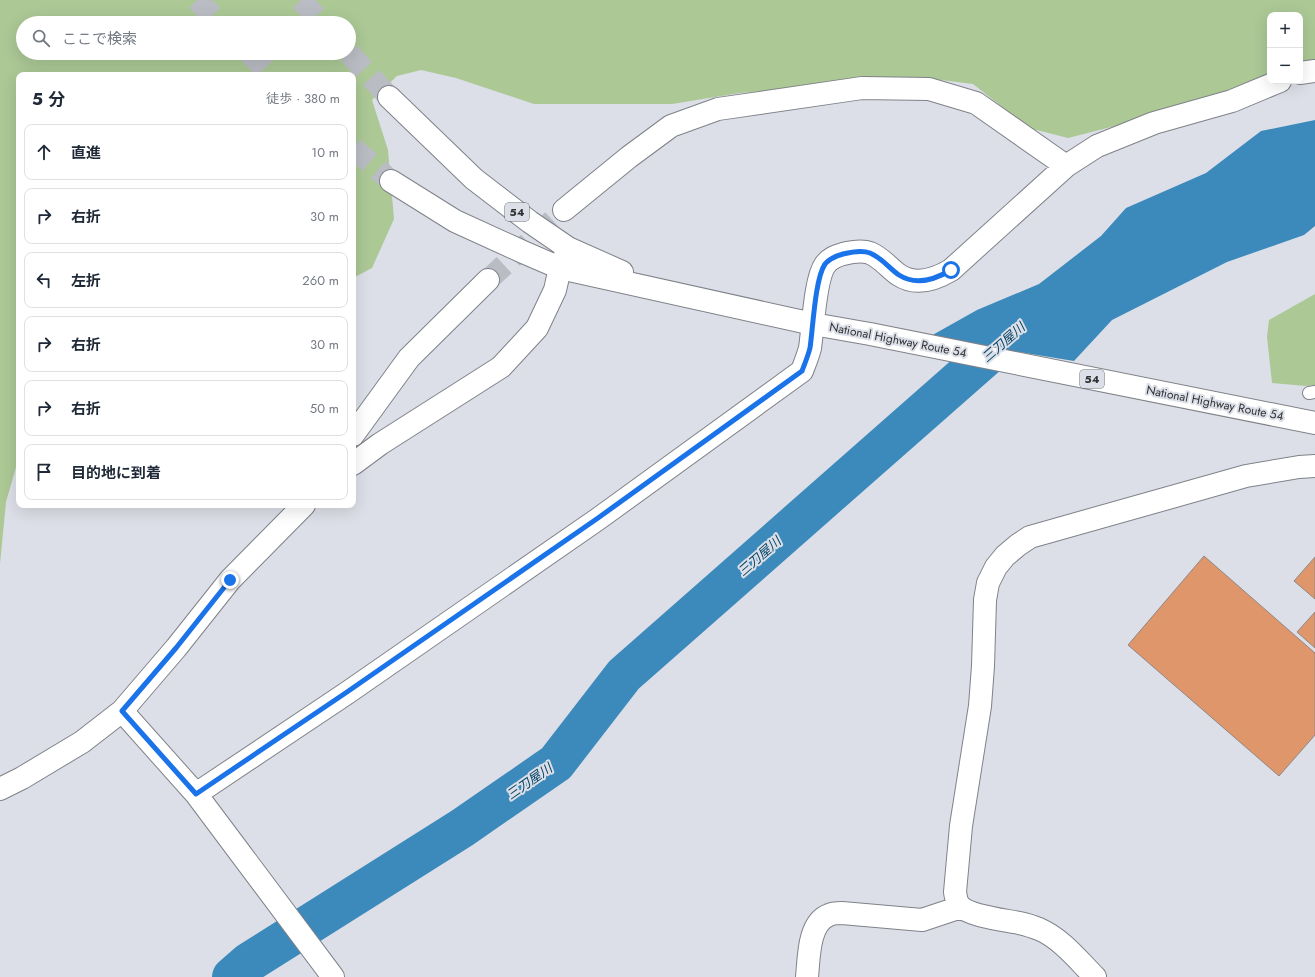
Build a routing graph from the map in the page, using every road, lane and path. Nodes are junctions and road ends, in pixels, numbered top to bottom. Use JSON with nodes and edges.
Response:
{"nodes":[{"id":1,"x":1315,"y":71,"type":"edge"},
{"id":2,"x":1303,"y":73,"type":"edge"},
{"id":3,"x":1272,"y":84,"type":"edge"},
{"id":4,"x":389,"y":97,"type":"tunnel mouth"},
{"id":5,"x":1066,"y":166,"type":"junction"},
{"id":6,"x":391,"y":181,"type":"tunnel mouth"},
{"id":7,"x":564,"y":210,"type":"tunnel mouth"},
{"id":8,"x":564,"y":258,"type":"junction"},
{"id":9,"x":488,"y":280,"type":"tunnel mouth"},
{"id":10,"x":813,"y":324,"type":"junction"},
{"id":11,"x":1315,"y":423,"type":"edge"},
{"id":12,"x":356,"y":431,"type":"edge"},
{"id":13,"x":356,"y":462,"type":"edge"},
{"id":14,"x":1315,"y":466,"type":"edge"},
{"id":15,"x":301,"y":508,"type":"edge"},
{"id":16,"x":122,"y":711,"type":"junction"},
{"id":17,"x":0,"y":789,"type":"edge"},
{"id":18,"x":201,"y":801,"type":"junction"},
{"id":19,"x":961,"y":907,"type":"junction"},
{"id":20,"x":333,"y":977,"type":"edge"},
{"id":21,"x":807,"y":977,"type":"edge"},
{"id":22,"x":1095,"y":977,"type":"edge"}],
"edges":[{"from":1,"to":2,"type":"main road"},
{"from":3,"to":5,"type":"main road"},
{"from":4,"to":8,"type":"main road","name":"National Highway Route 54","number":"54"},
{"from":5,"to":7,"type":"main road"},
{"from":5,"to":10,"type":"main road"},
{"from":6,"to":8,"type":"main road","name":"National Highway Route 54","number":"54"},
{"from":8,"to":10,"type":"main road","name":"National Highway Route 54","number":"54"},
{"from":8,"to":13,"type":"main road"},
{"from":9,"to":12,"type":"main road"},
{"from":10,"to":11,"type":"main road","name":"National Highway Route 54","number":"54"},
{"from":10,"to":18,"type":"main road"},
{"from":14,"to":19,"type":"main road"},
{"from":15,"to":16,"type":"main road"},
{"from":16,"to":17,"type":"main road"},
{"from":16,"to":18,"type":"main road"},
{"from":18,"to":20,"type":"main road"},
{"from":19,"to":21,"type":"main road"},
{"from":19,"to":22,"type":"main road"}]}
